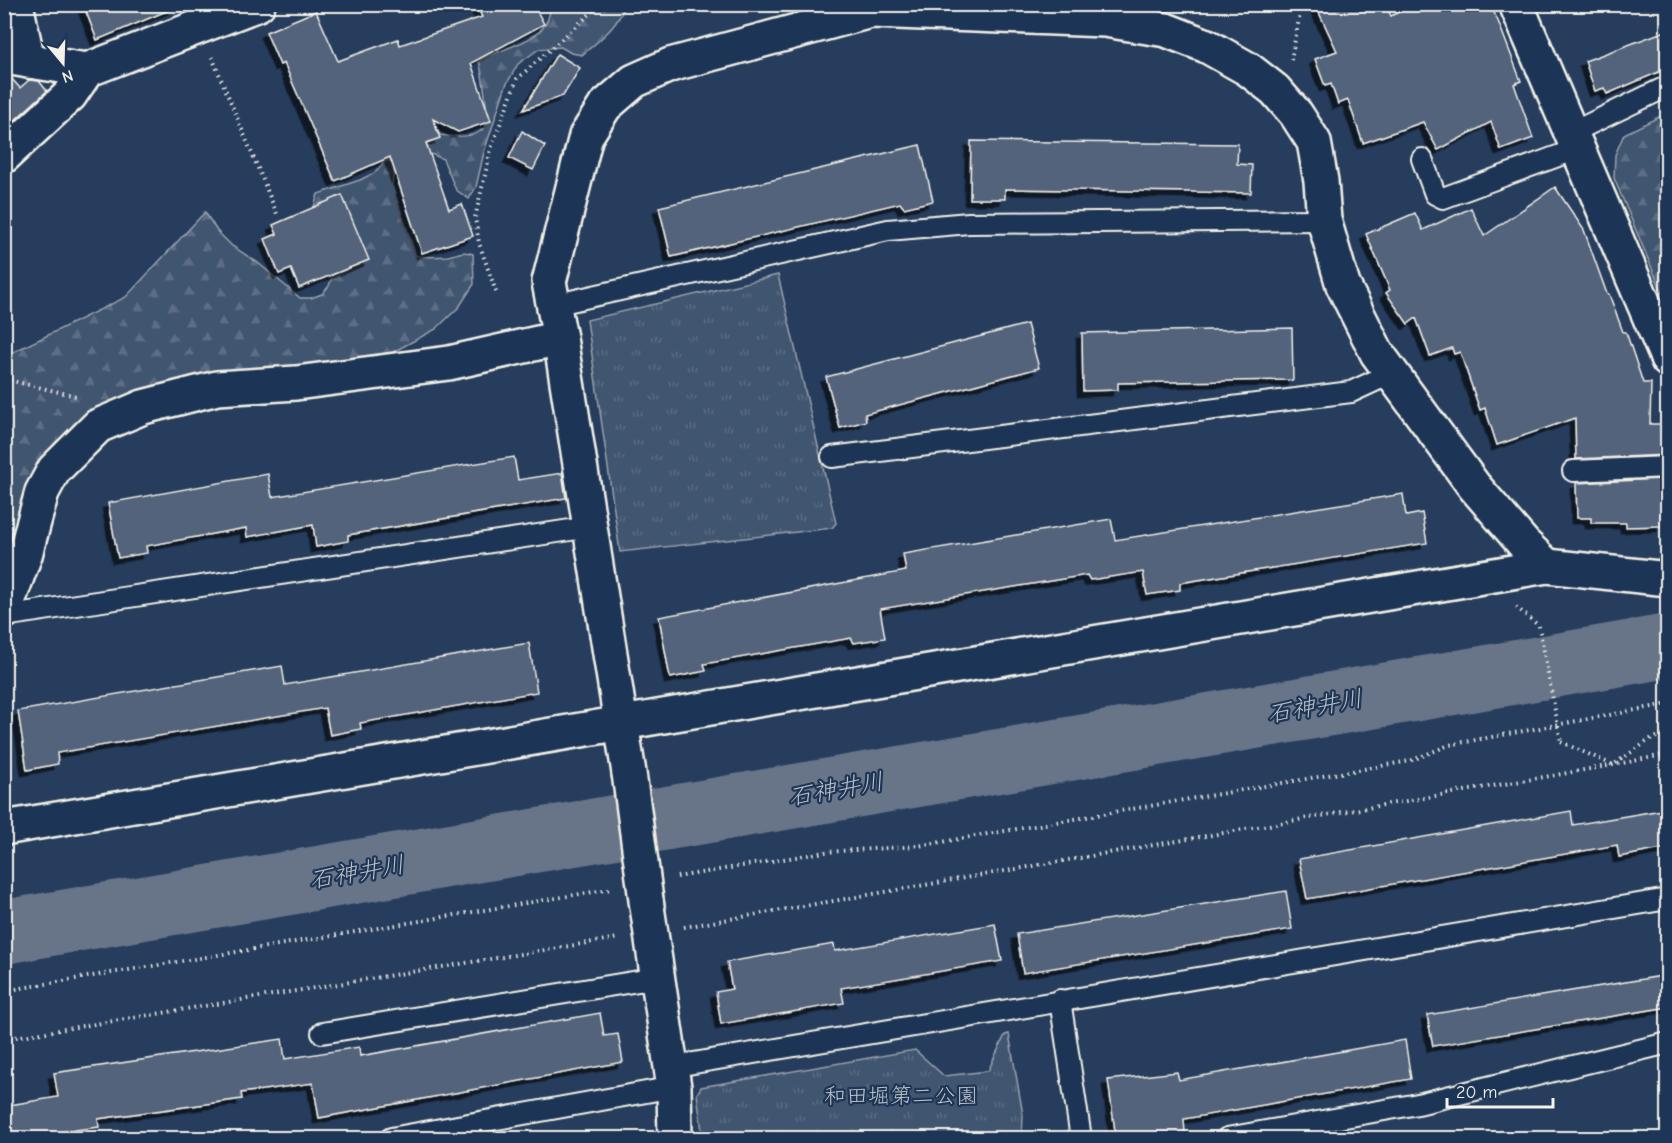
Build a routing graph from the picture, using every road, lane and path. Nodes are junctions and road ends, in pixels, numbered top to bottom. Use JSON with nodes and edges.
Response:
{"nodes":[{"id":1,"x":16,"y":4,"type":"edge"},
{"id":2,"x":258,"y":4,"type":"edge"},
{"id":3,"x":601,"y":4,"type":"edge"},
{"id":4,"x":1302,"y":4,"type":"edge"},
{"id":5,"x":1516,"y":4,"type":"edge"},
{"id":6,"x":199,"y":26,"type":"junction"},
{"id":7,"x":16,"y":59,"type":"edge"},
{"id":8,"x":1290,"y":63,"type":"dead end"},
{"id":9,"x":87,"y":70,"type":"junction"},
{"id":10,"x":1668,"y":86,"type":"edge"},
{"id":11,"x":1574,"y":141,"type":"junction"},
{"id":12,"x":4,"y":156,"type":"edge"},
{"id":13,"x":1422,"y":159,"type":"dead end"},
{"id":14,"x":277,"y":214,"type":"dead end"},
{"id":15,"x":1324,"y":220,"type":"junction"},
{"id":16,"x":496,"y":292,"type":"dead end"},
{"id":17,"x":553,"y":305,"type":"junction"},
{"id":18,"x":560,"y":339,"type":"junction"},
{"id":19,"x":1668,"y":360,"type":"edge"},
{"id":20,"x":1392,"y":373,"type":"junction"},
{"id":21,"x":4,"y":379,"type":"edge"},
{"id":22,"x":84,"y":398,"type":"dead end"},
{"id":23,"x":832,"y":457,"type":"dead end"},
{"id":24,"x":1668,"y":466,"type":"edge"},
{"id":25,"x":1573,"y":471,"type":"dead end"},
{"id":26,"x":590,"y":527,"type":"junction"},
{"id":27,"x":1547,"y":566,"type":"junction"},
{"id":28,"x":1668,"y":579,"type":"edge"},
{"id":29,"x":1510,"y":602,"type":"dead end"},
{"id":30,"x":4,"y":614,"type":"edge"},
{"id":31,"x":1668,"y":704,"type":"edge"},
{"id":32,"x":621,"y":723,"type":"junction"},
{"id":33,"x":1668,"y":735,"type":"edge"},
{"id":34,"x":1668,"y":754,"type":"edge"},
{"id":35,"x":1613,"y":765,"type":"junction"},
{"id":36,"x":4,"y":828,"type":"edge"},
{"id":37,"x":675,"y":878,"type":"dead end"},
{"id":38,"x":632,"y":894,"type":"junction"},
{"id":39,"x":1668,"y":899,"type":"edge"},
{"id":40,"x":684,"y":927,"type":"dead end"},
{"id":41,"x":626,"y":936,"type":"dead end"},
{"id":42,"x":657,"y":978,"type":"junction"},
{"id":43,"x":4,"y":992,"type":"edge"},
{"id":44,"x":1060,"y":1000,"type":"junction"},
{"id":45,"x":321,"y":1033,"type":"dead end"},
{"id":46,"x":4,"y":1039,"type":"edge"},
{"id":47,"x":1668,"y":1043,"type":"edge"},
{"id":48,"x":672,"y":1077,"type":"junction"},
{"id":49,"x":391,"y":1138,"type":"edge"},
{"id":50,"x":675,"y":1138,"type":"edge"},
{"id":51,"x":1081,"y":1138,"type":"edge"},
{"id":52,"x":1227,"y":1138,"type":"edge"}],
"edges":[{"from":1,"to":7,"type":"street"},
{"from":2,"to":6,"type":"street"},
{"from":3,"to":16,"type":"path"},
{"from":4,"to":8,"type":"path"},
{"from":5,"to":11,"type":"street"},
{"from":6,"to":9,"type":"street"},
{"from":6,"to":14,"type":"path"},
{"from":7,"to":9,"type":"street"},
{"from":9,"to":12,"type":"street"},
{"from":10,"to":11,"type":"lane"},
{"from":11,"to":13,"type":"lane"},
{"from":11,"to":19,"type":"street"},
{"from":15,"to":17,"type":"lane"},
{"from":15,"to":17,"type":"street"},
{"from":15,"to":20,"type":"street"},
{"from":17,"to":18,"type":"street"},
{"from":18,"to":26,"type":"street"},
{"from":18,"to":30,"type":"street"},
{"from":20,"to":23,"type":"lane"},
{"from":20,"to":27,"type":"street"},
{"from":21,"to":22,"type":"path"},
{"from":24,"to":25,"type":"lane"},
{"from":26,"to":30,"type":"lane"},
{"from":26,"to":32,"type":"street"},
{"from":27,"to":28,"type":"street"},
{"from":27,"to":32,"type":"street"},
{"from":29,"to":35,"type":"path","bridge":true},
{"from":31,"to":37,"type":"path"},
{"from":32,"to":36,"type":"street"},
{"from":32,"to":38,"type":"street","bridge":true},
{"from":33,"to":35,"type":"path"},
{"from":34,"to":35,"type":"path"},
{"from":35,"to":40,"type":"path"},
{"from":38,"to":42,"type":"street"},
{"from":38,"to":43,"type":"path"},
{"from":39,"to":44,"type":"lane"},
{"from":41,"to":46,"type":"path"},
{"from":42,"to":45,"type":"lane"},
{"from":42,"to":48,"type":"street"},
{"from":44,"to":48,"type":"lane"},
{"from":44,"to":51,"type":"lane"},
{"from":47,"to":52,"type":"lane"},
{"from":48,"to":49,"type":"lane"},
{"from":48,"to":50,"type":"street"}]}
